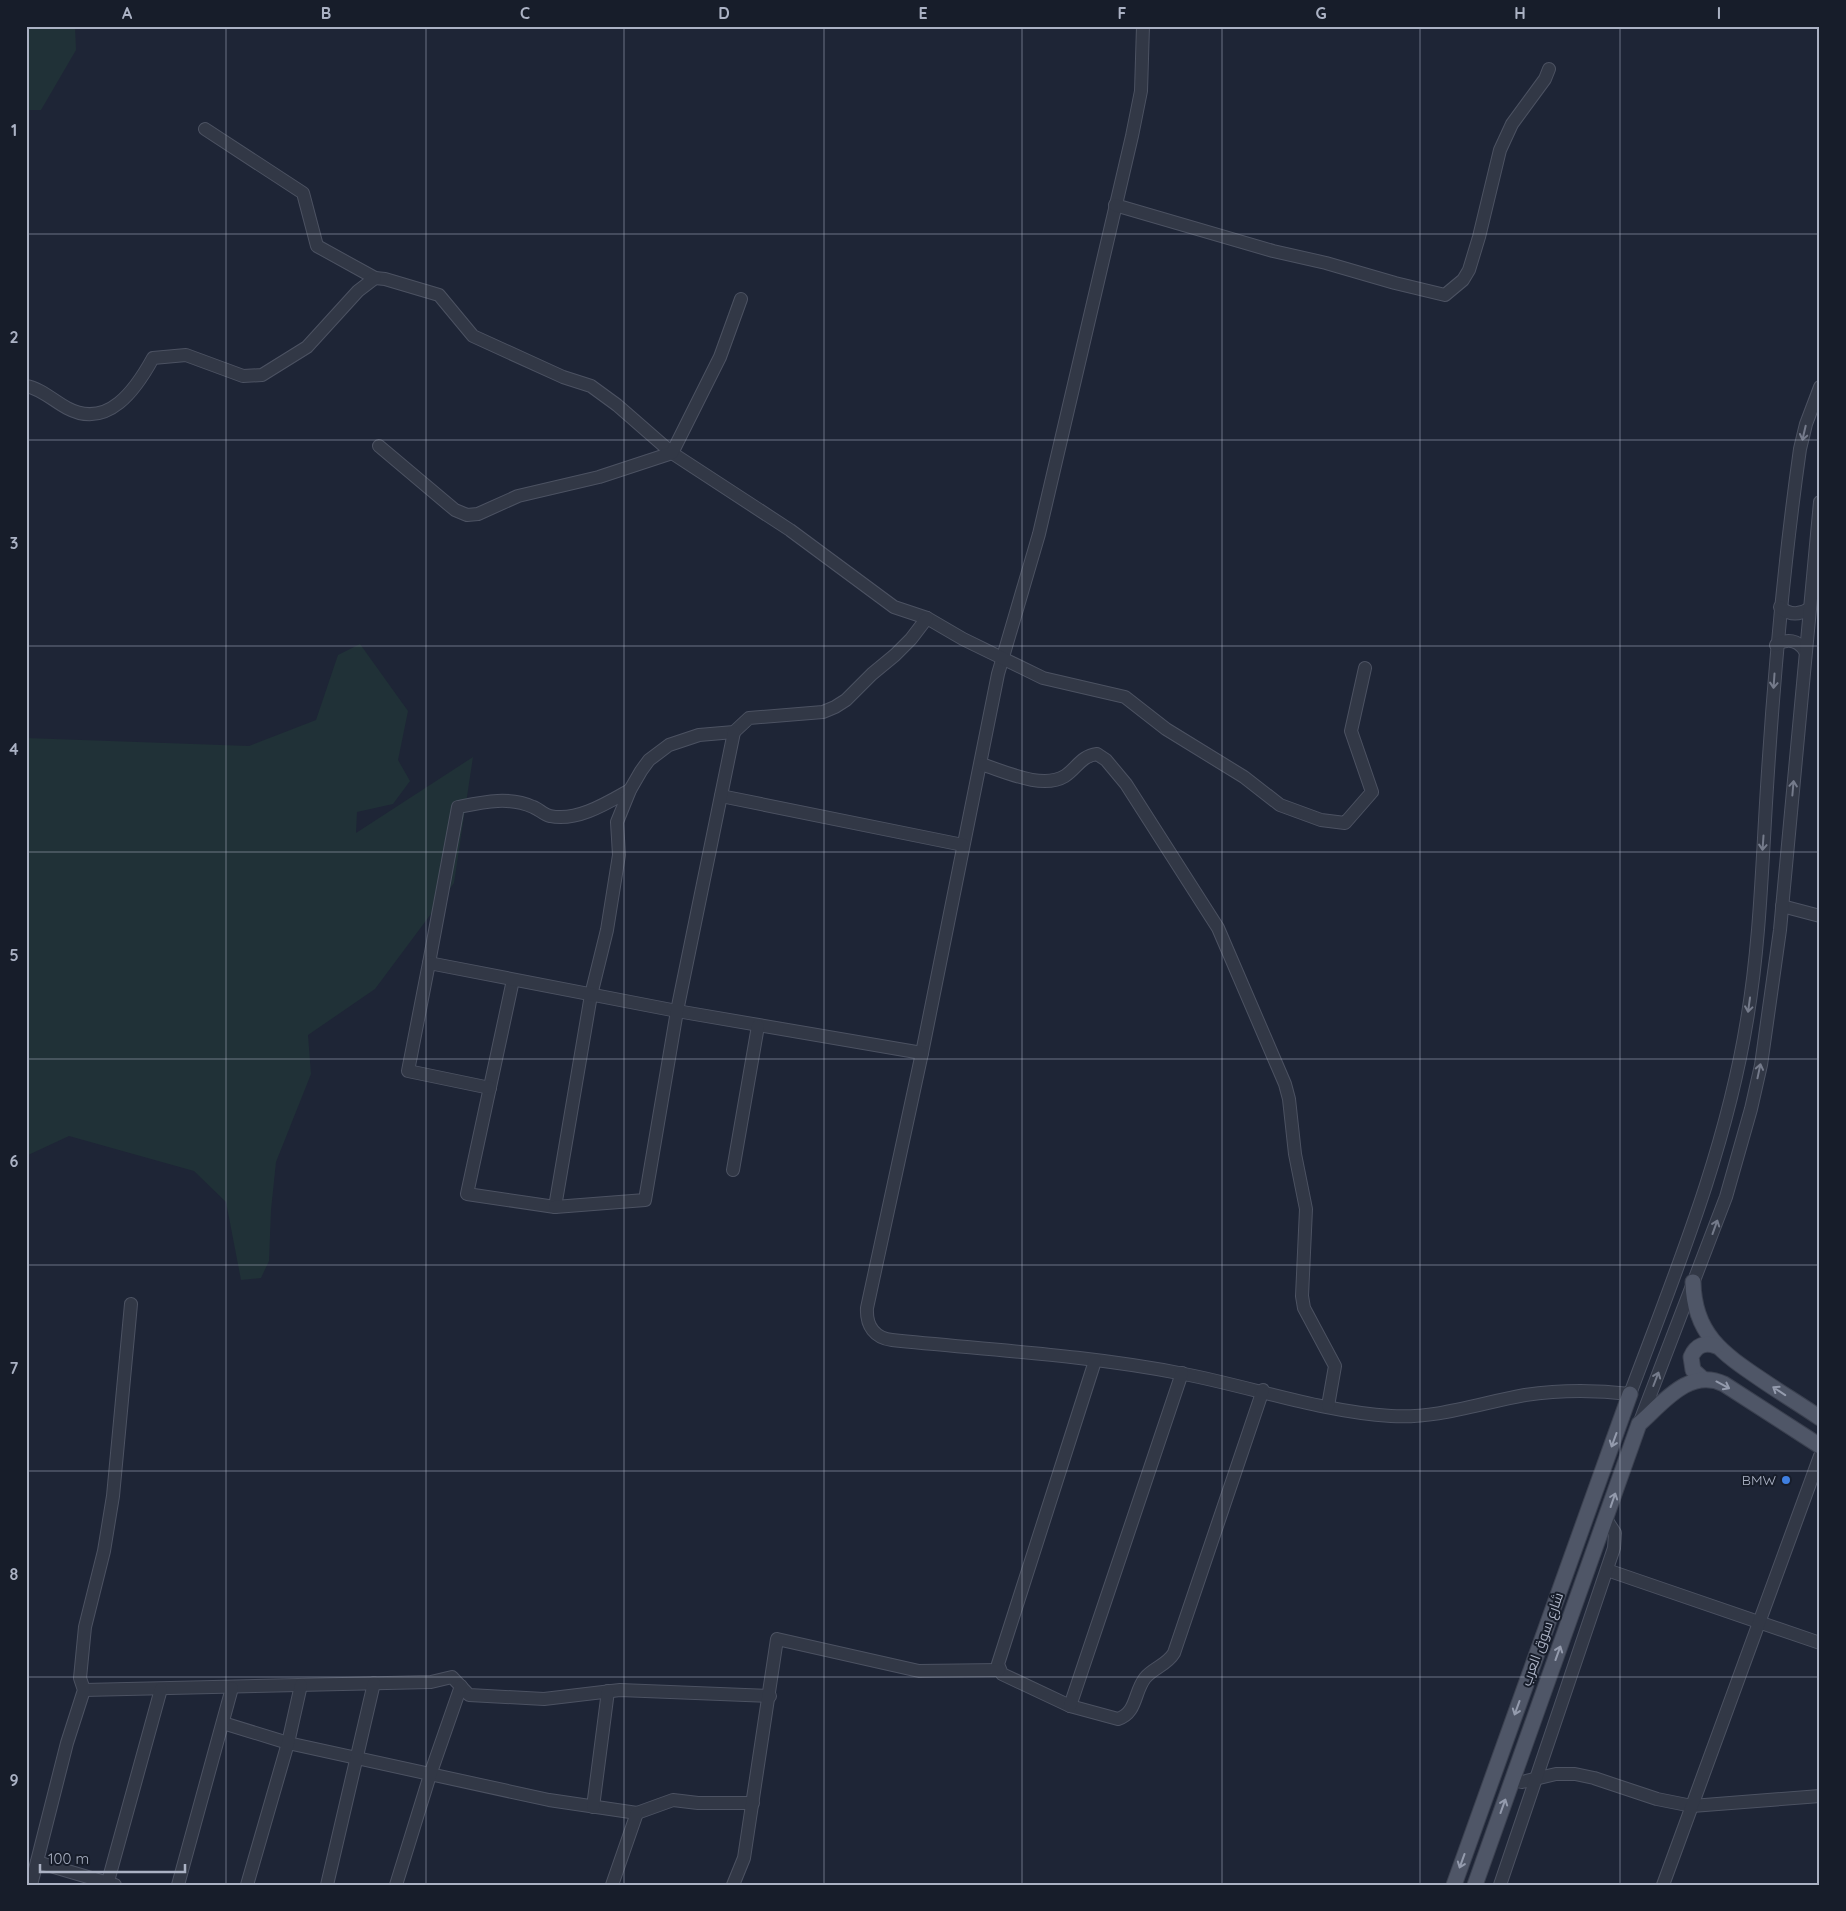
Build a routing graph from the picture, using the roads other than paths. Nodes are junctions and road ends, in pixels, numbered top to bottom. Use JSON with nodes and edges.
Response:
{"nodes":[{"id":1,"x":1143,"y":26,"type":"edge"},
{"id":2,"x":1549,"y":69,"type":"dead end"},
{"id":3,"x":205,"y":128,"type":"dead end"},
{"id":4,"x":1115,"y":205,"type":"junction"},
{"id":5,"x":376,"y":278,"type":"junction"},
{"id":6,"x":741,"y":300,"type":"dead end"},
{"id":7,"x":26,"y":386,"type":"edge"},
{"id":8,"x":1820,"y":387,"type":"edge"},
{"id":9,"x":379,"y":446,"type":"dead end"},
{"id":10,"x":672,"y":453,"type":"junction"},
{"id":11,"x":1820,"y":502,"type":"edge"},
{"id":12,"x":1780,"y":607,"type":"junction"},
{"id":13,"x":1809,"y":609,"type":"junction"},
{"id":14,"x":927,"y":618,"type":"junction"},
{"id":15,"x":1776,"y":645,"type":"junction"},
{"id":16,"x":1805,"y":651,"type":"junction"},
{"id":17,"x":1003,"y":657,"type":"junction"},
{"id":18,"x":1365,"y":668,"type":"dead end"},
{"id":19,"x":734,"y":732,"type":"junction"},
{"id":20,"x":981,"y":764,"type":"junction"},
{"id":21,"x":630,"y":790,"type":"junction"},
{"id":22,"x":721,"y":796,"type":"junction"},
{"id":23,"x":963,"y":846,"type":"junction"},
{"id":24,"x":1782,"y":906,"type":"junction"},
{"id":25,"x":1820,"y":916,"type":"edge"},
{"id":26,"x":430,"y":963,"type":"junction"},
{"id":27,"x":513,"y":980,"type":"junction"},
{"id":28,"x":591,"y":995,"type":"junction"},
{"id":29,"x":677,"y":1011,"type":"junction"},
{"id":30,"x":758,"y":1026,"type":"junction"},
{"id":31,"x":922,"y":1053,"type":"junction"},
{"id":32,"x":490,"y":1088,"type":"junction"},
{"id":33,"x":733,"y":1170,"type":"dead end"},
{"id":34,"x":555,"y":1208,"type":"junction"},
{"id":35,"x":1693,"y":1282,"type":"junction"},
{"id":36,"x":130,"y":1304,"type":"dead end"},
{"id":37,"x":1716,"y":1346,"type":"junction"},
{"id":38,"x":1095,"y":1361,"type":"junction"},
{"id":39,"x":1182,"y":1373,"type":"junction"},
{"id":40,"x":1704,"y":1379,"type":"junction"},
{"id":41,"x":1263,"y":1390,"type":"junction"},
{"id":42,"x":1630,"y":1394,"type":"junction"},
{"id":43,"x":1328,"y":1406,"type":"junction"},
{"id":44,"x":1820,"y":1418,"type":"edge"},
{"id":45,"x":1639,"y":1424,"type":"junction"},
{"id":46,"x":1820,"y":1446,"type":"edge"},
{"id":47,"x":1820,"y":1456,"type":"edge"},
{"id":48,"x":1606,"y":1519,"type":"junction"},
{"id":49,"x":1607,"y":1570,"type":"junction"},
{"id":50,"x":1758,"y":1622,"type":"junction"},
{"id":51,"x":1820,"y":1643,"type":"edge"},
{"id":52,"x":999,"y":1670,"type":"junction"},
{"id":53,"x":374,"y":1684,"type":"junction"},
{"id":54,"x":301,"y":1685,"type":"junction"},
{"id":55,"x":461,"y":1686,"type":"junction"},
{"id":56,"x":232,"y":1688,"type":"junction"},
{"id":57,"x":161,"y":1689,"type":"junction"},
{"id":58,"x":84,"y":1690,"type":"junction"},
{"id":59,"x":608,"y":1691,"type":"junction"},
{"id":60,"x":770,"y":1696,"type":"junction"},
{"id":61,"x":1070,"y":1706,"type":"junction"},
{"id":62,"x":223,"y":1723,"type":"junction"},
{"id":63,"x":288,"y":1743,"type":"junction"},
{"id":64,"x":358,"y":1760,"type":"junction"},
{"id":65,"x":430,"y":1775,"type":"junction"},
{"id":66,"x":1537,"y":1778,"type":"junction"},
{"id":67,"x":1512,"y":1780,"type":"junction"},
{"id":68,"x":1820,"y":1796,"type":"edge"},
{"id":69,"x":753,"y":1803,"type":"junction"},
{"id":70,"x":1692,"y":1806,"type":"junction"},
{"id":71,"x":593,"y":1807,"type":"junction"},
{"id":72,"x":637,"y":1813,"type":"junction"},
{"id":73,"x":37,"y":1862,"type":"junction"},
{"id":74,"x":110,"y":1884,"type":"edge"},
{"id":75,"x":31,"y":1885,"type":"edge"},
{"id":76,"x":178,"y":1885,"type":"edge"},
{"id":77,"x":247,"y":1885,"type":"edge"},
{"id":78,"x":327,"y":1885,"type":"edge"},
{"id":79,"x":396,"y":1885,"type":"edge"},
{"id":80,"x":612,"y":1885,"type":"edge"},
{"id":81,"x":733,"y":1885,"type":"edge"},
{"id":82,"x":1454,"y":1885,"type":"edge"},
{"id":83,"x":1475,"y":1885,"type":"edge"},
{"id":84,"x":1500,"y":1885,"type":"edge"},
{"id":85,"x":1663,"y":1885,"type":"edge"}],
"edges":[{"from":1,"to":4,"type":"street"},
{"from":2,"to":4,"type":"street"},
{"from":3,"to":5,"type":"street"},
{"from":4,"to":17,"type":"street"},
{"from":5,"to":7,"type":"street"},
{"from":5,"to":10,"type":"street"},
{"from":6,"to":10,"type":"street"},
{"from":8,"to":12,"type":"street","one_way":true},
{"from":9,"to":10,"type":"street"},
{"from":10,"to":14,"type":"street"},
{"from":11,"to":13,"type":"street"},
{"from":12,"to":13,"type":"street"},
{"from":12,"to":15,"type":"street"},
{"from":13,"to":16,"type":"street"},
{"from":14,"to":17,"type":"street"},
{"from":14,"to":19,"type":"street"},
{"from":15,"to":16,"type":"street"},
{"from":15,"to":42,"type":"street","one_way":true},
{"from":24,"to":16,"type":"street","one_way":true},
{"from":17,"to":18,"type":"street"},
{"from":17,"to":20,"type":"street"},
{"from":19,"to":21,"type":"street"},
{"from":19,"to":22,"type":"street"},
{"from":20,"to":23,"type":"street"},
{"from":20,"to":43,"type":"street"},
{"from":21,"to":26,"type":"street"},
{"from":21,"to":28,"type":"street"},
{"from":22,"to":23,"type":"street"},
{"from":22,"to":29,"type":"street"},
{"from":23,"to":31,"type":"street"},
{"from":24,"to":25,"type":"street"},
{"from":35,"to":24,"type":"street","one_way":true},
{"from":26,"to":27,"type":"street"},
{"from":26,"to":32,"type":"street"},
{"from":27,"to":28,"type":"street"},
{"from":27,"to":32,"type":"street"},
{"from":28,"to":29,"type":"street"},
{"from":28,"to":34,"type":"street"},
{"from":29,"to":30,"type":"street"},
{"from":29,"to":34,"type":"street"},
{"from":30,"to":31,"type":"street"},
{"from":30,"to":33,"type":"street"},
{"from":31,"to":38,"type":"street"},
{"from":32,"to":34,"type":"street"},
{"from":35,"to":37,"type":"main road"},
{"from":45,"to":35,"type":"street","one_way":true},
{"from":36,"to":58,"type":"street"},
{"from":37,"to":40,"type":"main road"},
{"from":44,"to":37,"type":"main road","one_way":true},
{"from":38,"to":39,"type":"street"},
{"from":38,"to":52,"type":"street"},
{"from":39,"to":41,"type":"street"},
{"from":39,"to":61,"type":"street"},
{"from":40,"to":45,"type":"main road"},
{"from":40,"to":46,"type":"main road","one_way":true},
{"from":41,"to":43,"type":"street"},
{"from":41,"to":61,"type":"street"},
{"from":42,"to":43,"type":"street"},
{"from":42,"to":82,"type":"main road","name":"شارع سوق العرب","one_way":true},
{"from":48,"to":45,"type":"main road","one_way":true},
{"from":47,"to":50,"type":"street"},
{"from":48,"to":49,"type":"street"},
{"from":67,"to":48,"type":"main road","one_way":true},
{"from":49,"to":50,"type":"street"},
{"from":49,"to":66,"type":"street"},
{"from":50,"to":51,"type":"street"},
{"from":50,"to":70,"type":"street"},
{"from":52,"to":60,"type":"street"},
{"from":52,"to":61,"type":"street"},
{"from":53,"to":54,"type":"street"},
{"from":53,"to":55,"type":"street"},
{"from":53,"to":64,"type":"street"},
{"from":54,"to":56,"type":"street"},
{"from":54,"to":63,"type":"street"},
{"from":55,"to":59,"type":"street"},
{"from":55,"to":65,"type":"street"},
{"from":56,"to":57,"type":"street"},
{"from":56,"to":62,"type":"street"},
{"from":57,"to":58,"type":"street"},
{"from":57,"to":74,"type":"street"},
{"from":58,"to":73,"type":"street"},
{"from":59,"to":60,"type":"street"},
{"from":59,"to":71,"type":"street"},
{"from":60,"to":69,"type":"street"},
{"from":62,"to":63,"type":"street"},
{"from":62,"to":76,"type":"street"},
{"from":63,"to":64,"type":"street"},
{"from":63,"to":77,"type":"street"},
{"from":64,"to":65,"type":"street"},
{"from":64,"to":78,"type":"street"},
{"from":65,"to":71,"type":"street"},
{"from":65,"to":79,"type":"street"},
{"from":66,"to":67,"type":"street"},
{"from":66,"to":70,"type":"street"},
{"from":66,"to":84,"type":"street"},
{"from":83,"to":67,"type":"main road","one_way":true},
{"from":68,"to":70,"type":"street"},
{"from":69,"to":72,"type":"street"},
{"from":69,"to":81,"type":"street"},
{"from":70,"to":85,"type":"street"},
{"from":71,"to":72,"type":"street"},
{"from":72,"to":80,"type":"street"},
{"from":73,"to":74,"type":"street"},
{"from":73,"to":75,"type":"street"}]}
